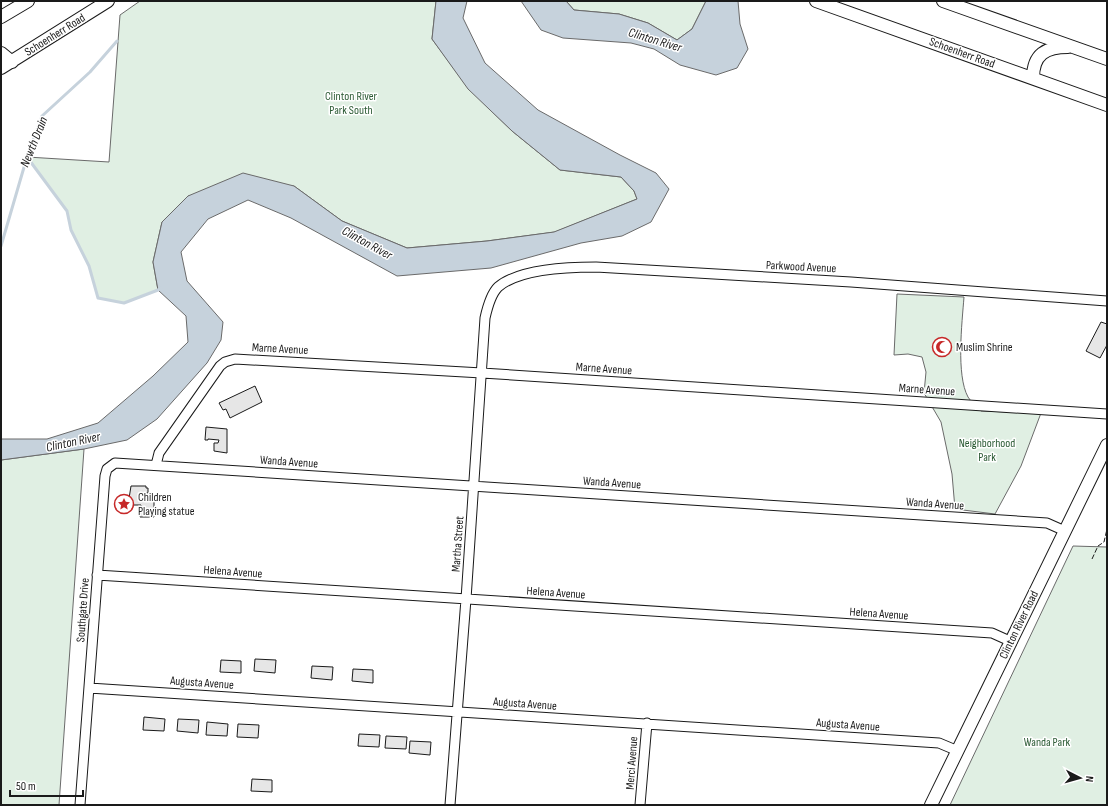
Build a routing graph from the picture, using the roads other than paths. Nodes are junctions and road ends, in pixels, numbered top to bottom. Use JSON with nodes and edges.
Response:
{"nodes":[{"id":1,"x":28,"y":1,"type":"edge"},
{"id":2,"x":108,"y":1,"type":"edge"},
{"id":3,"x":816,"y":1,"type":"edge"},
{"id":4,"x":943,"y":1,"type":"edge"},
{"id":5,"x":3,"y":18,"type":"edge"},
{"id":6,"x":1072,"y":47,"type":"junction"},
{"id":7,"x":1,"y":53,"type":"edge"},
{"id":8,"x":1107,"y":59,"type":"edge"},
{"id":9,"x":12,"y":62,"type":"junction"},
{"id":10,"x":1,"y":68,"type":"edge"},
{"id":11,"x":1033,"y":78,"type":"junction"},
{"id":12,"x":1107,"y":106,"type":"edge"},
{"id":13,"x":498,"y":288,"type":"joint"},
{"id":14,"x":1107,"y":301,"type":"edge"},
{"id":15,"x":482,"y":373,"type":"junction"},
{"id":16,"x":1107,"y":414,"type":"edge"},
{"id":17,"x":1107,"y":445,"type":"edge"},
{"id":18,"x":156,"y":466,"type":"junction"},
{"id":19,"x":474,"y":486,"type":"junction"},
{"id":20,"x":1065,"y":531,"type":"junction"},
{"id":21,"x":97,"y":575,"type":"junction"},
{"id":22,"x":466,"y":599,"type":"junction"},
{"id":23,"x":1012,"y":642,"type":"junction"},
{"id":24,"x":89,"y":688,"type":"junction"},
{"id":25,"x":457,"y":712,"type":"junction"},
{"id":26,"x":647,"y":724,"type":"junction"},
{"id":27,"x":958,"y":751,"type":"junction"},
{"id":28,"x":80,"y":805,"type":"edge"},
{"id":29,"x":450,"y":805,"type":"edge"},
{"id":30,"x":640,"y":805,"type":"edge"},
{"id":31,"x":931,"y":805,"type":"edge"}],
"edges":[{"from":1,"to":5,"type":"main road"},
{"from":2,"to":9,"type":"main road","name":"Schoenherr Road"},
{"from":3,"to":11,"type":"main road","name":"Schoenherr Road"},
{"from":4,"to":6,"type":"main road"},
{"from":6,"to":8,"type":"main road"},
{"from":6,"to":11,"type":"main road"},
{"from":7,"to":9,"type":"main road"},
{"from":9,"to":10,"type":"main road","name":"Schoenherr Road"},
{"from":11,"to":12,"type":"main road","name":"Schoenherr Road"},
{"from":13,"to":14,"type":"street","name":"Parkwood Avenue"},
{"from":13,"to":15,"type":"street","name":"Martha Street"},
{"from":15,"to":16,"type":"street","name":"Marne Avenue"},
{"from":15,"to":18,"type":"street","name":"Marne Avenue"},
{"from":15,"to":19,"type":"street","name":"Martha Street"},
{"from":17,"to":20,"type":"main road","name":"Clinton River Road"},
{"from":18,"to":19,"type":"street","name":"Wanda Avenue"},
{"from":18,"to":21,"type":"street","name":"Southgate Drive"},
{"from":19,"to":20,"type":"street","name":"Wanda Avenue"},
{"from":19,"to":22,"type":"street","name":"Martha Street"},
{"from":20,"to":23,"type":"main road","name":"Clinton River Road"},
{"from":21,"to":22,"type":"street","name":"Helena Avenue"},
{"from":21,"to":24,"type":"street","name":"Southgate Drive"},
{"from":22,"to":23,"type":"street","name":"Helena Avenue"},
{"from":22,"to":25,"type":"street","name":"Martha Street"},
{"from":23,"to":27,"type":"main road","name":"Clinton River Road"},
{"from":24,"to":25,"type":"street","name":"Augusta Avenue"},
{"from":24,"to":28,"type":"street","name":"Southgate Drive"},
{"from":25,"to":26,"type":"street","name":"Augusta Avenue"},
{"from":25,"to":29,"type":"street","name":"Martha Street"},
{"from":26,"to":27,"type":"street","name":"Augusta Avenue"},
{"from":26,"to":30,"type":"street","name":"Merci Avenue"},
{"from":27,"to":31,"type":"main road","name":"Clinton River Road"}]}
